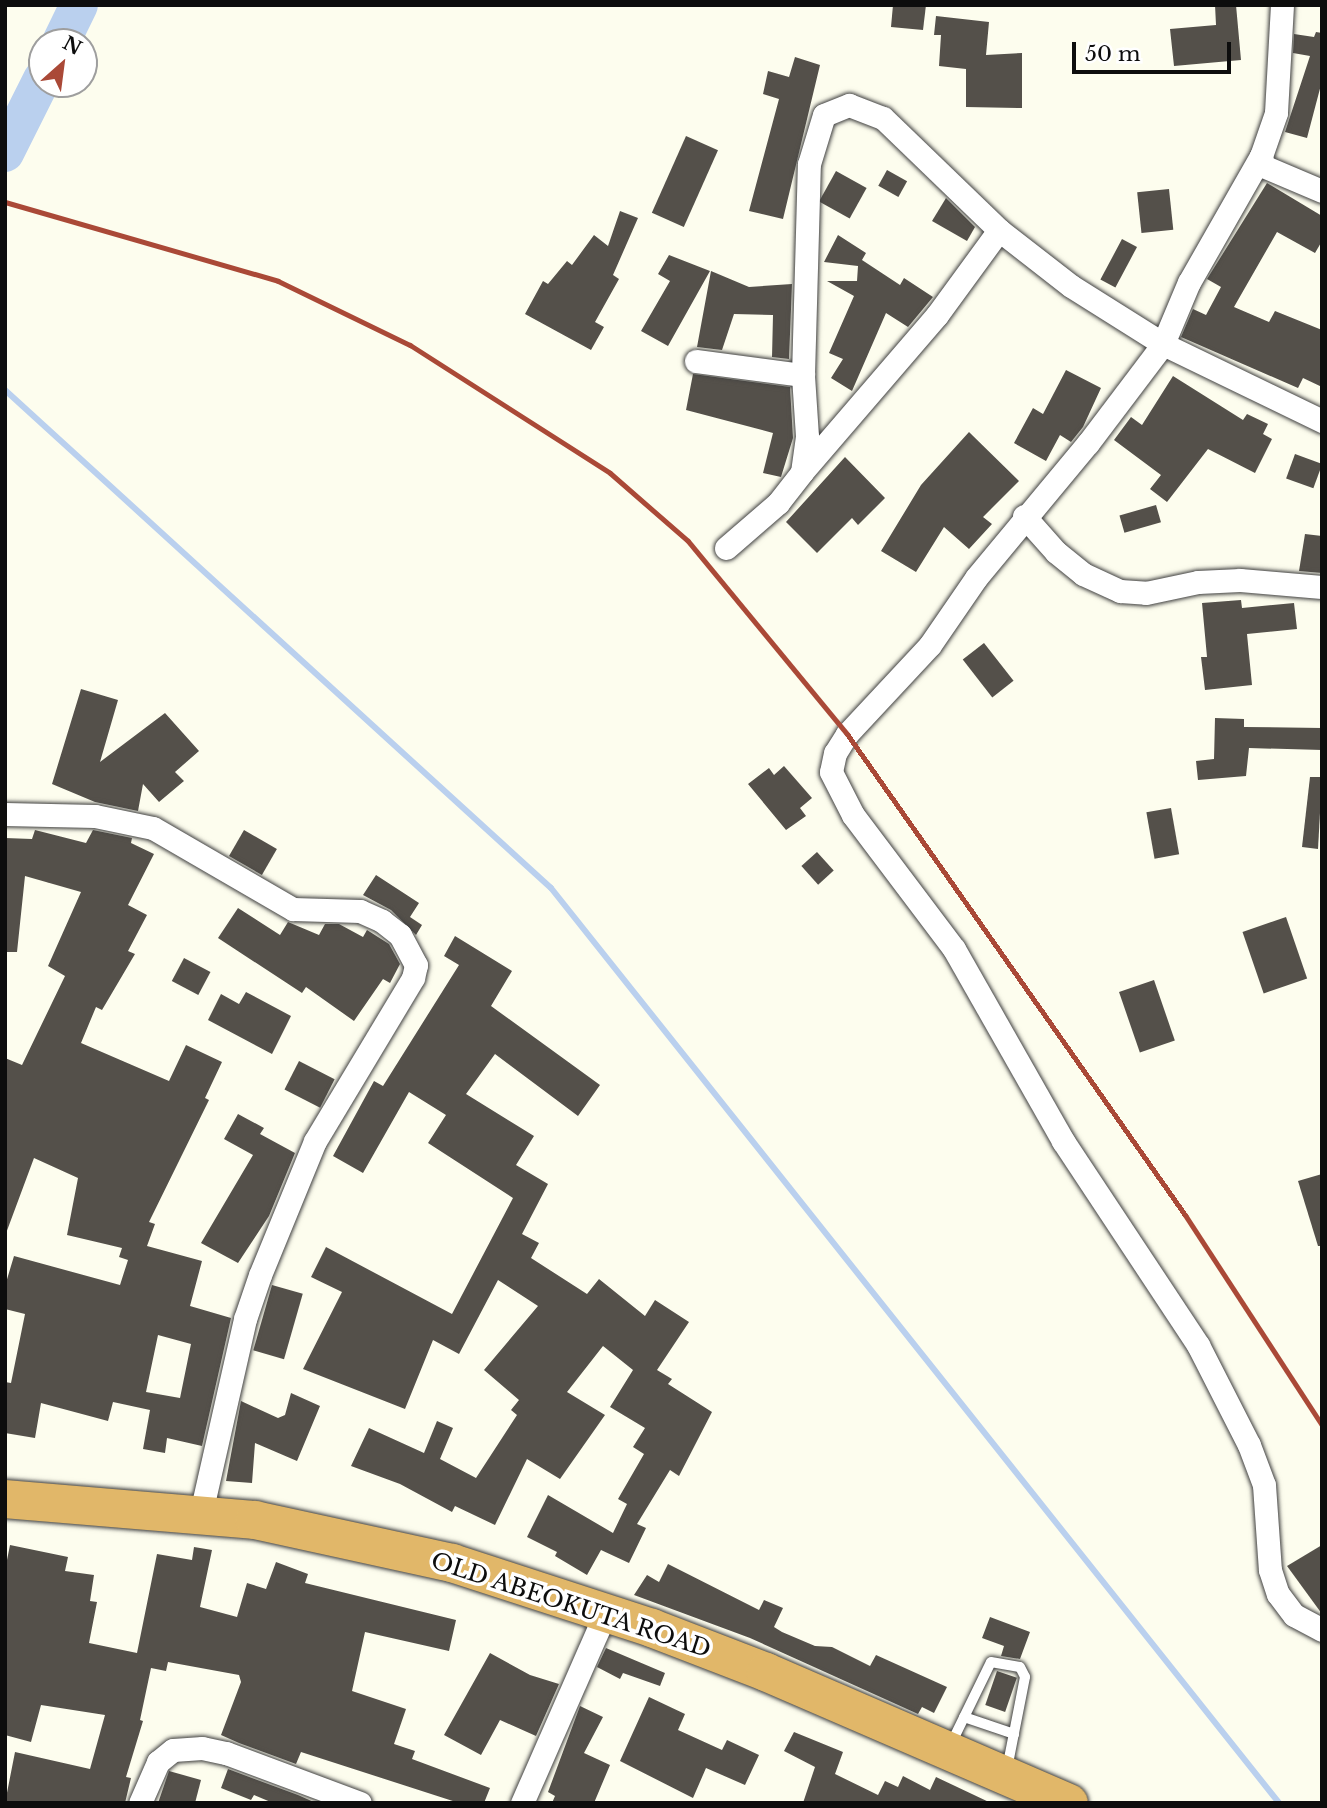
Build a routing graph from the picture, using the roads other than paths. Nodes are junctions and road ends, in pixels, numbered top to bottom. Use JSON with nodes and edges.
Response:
{"nodes":[{"id":1,"x":1282,"y":5,"type":"edge"},
{"id":2,"x":1261,"y":156,"type":"junction"},
{"id":3,"x":1322,"y":191,"type":"edge"},
{"id":4,"x":999,"y":230,"type":"junction"},
{"id":5,"x":1163,"y":344,"type":"junction"},
{"id":6,"x":696,"y":361,"type":"dead end"},
{"id":7,"x":803,"y":375,"type":"junction"},
{"id":8,"x":1322,"y":421,"type":"edge"},
{"id":9,"x":802,"y":472,"type":"junction"},
{"id":10,"x":1024,"y":516,"type":"junction"},
{"id":11,"x":726,"y":548,"type":"dead end"},
{"id":12,"x":1322,"y":587,"type":"edge"},
{"id":13,"x":5,"y":814,"type":"edge"},
{"id":14,"x":5,"y":1499,"type":"edge"},
{"id":15,"x":201,"y":1513,"type":"junction"},
{"id":16,"x":606,"y":1612,"type":"junction"},
{"id":17,"x":1322,"y":1630,"type":"edge"},
{"id":18,"x":956,"y":1733,"type":"junction"},
{"id":19,"x":1014,"y":1734,"type":"junction"},
{"id":20,"x":1005,"y":1775,"type":"junction"},
{"id":21,"x":1054,"y":1800,"type":"edge"},
{"id":22,"x":140,"y":1803,"type":"edge"},
{"id":23,"x":360,"y":1803,"type":"edge"},
{"id":24,"x":522,"y":1803,"type":"edge"}],
"edges":[{"from":1,"to":2,"type":"street"},
{"from":2,"to":3,"type":"street"},
{"from":2,"to":5,"type":"street"},
{"from":4,"to":5,"type":"street"},
{"from":4,"to":7,"type":"street"},
{"from":4,"to":9,"type":"street"},
{"from":5,"to":8,"type":"street"},
{"from":5,"to":10,"type":"street"},
{"from":6,"to":7,"type":"street"},
{"from":7,"to":9,"type":"street"},
{"from":9,"to":11,"type":"street"},
{"from":10,"to":12,"type":"street"},
{"from":10,"to":17,"type":"street"},
{"from":13,"to":15,"type":"street"},
{"from":14,"to":15,"type":"highway","name":"OLD ABEOKUTA ROAD"},
{"from":15,"to":16,"type":"highway","name":"OLD ABEOKUTA ROAD"},
{"from":16,"to":18,"type":"highway","name":"OLD ABEOKUTA ROAD"},
{"from":16,"to":24,"type":"street"},
{"from":18,"to":19,"type":"lane"},
{"from":18,"to":19,"type":"lane"},
{"from":18,"to":20,"type":"highway","name":"OLD ABEOKUTA ROAD"},
{"from":19,"to":20,"type":"lane"},
{"from":20,"to":21,"type":"highway","name":"OLD ABEOKUTA ROAD"},
{"from":22,"to":23,"type":"street"}]}
